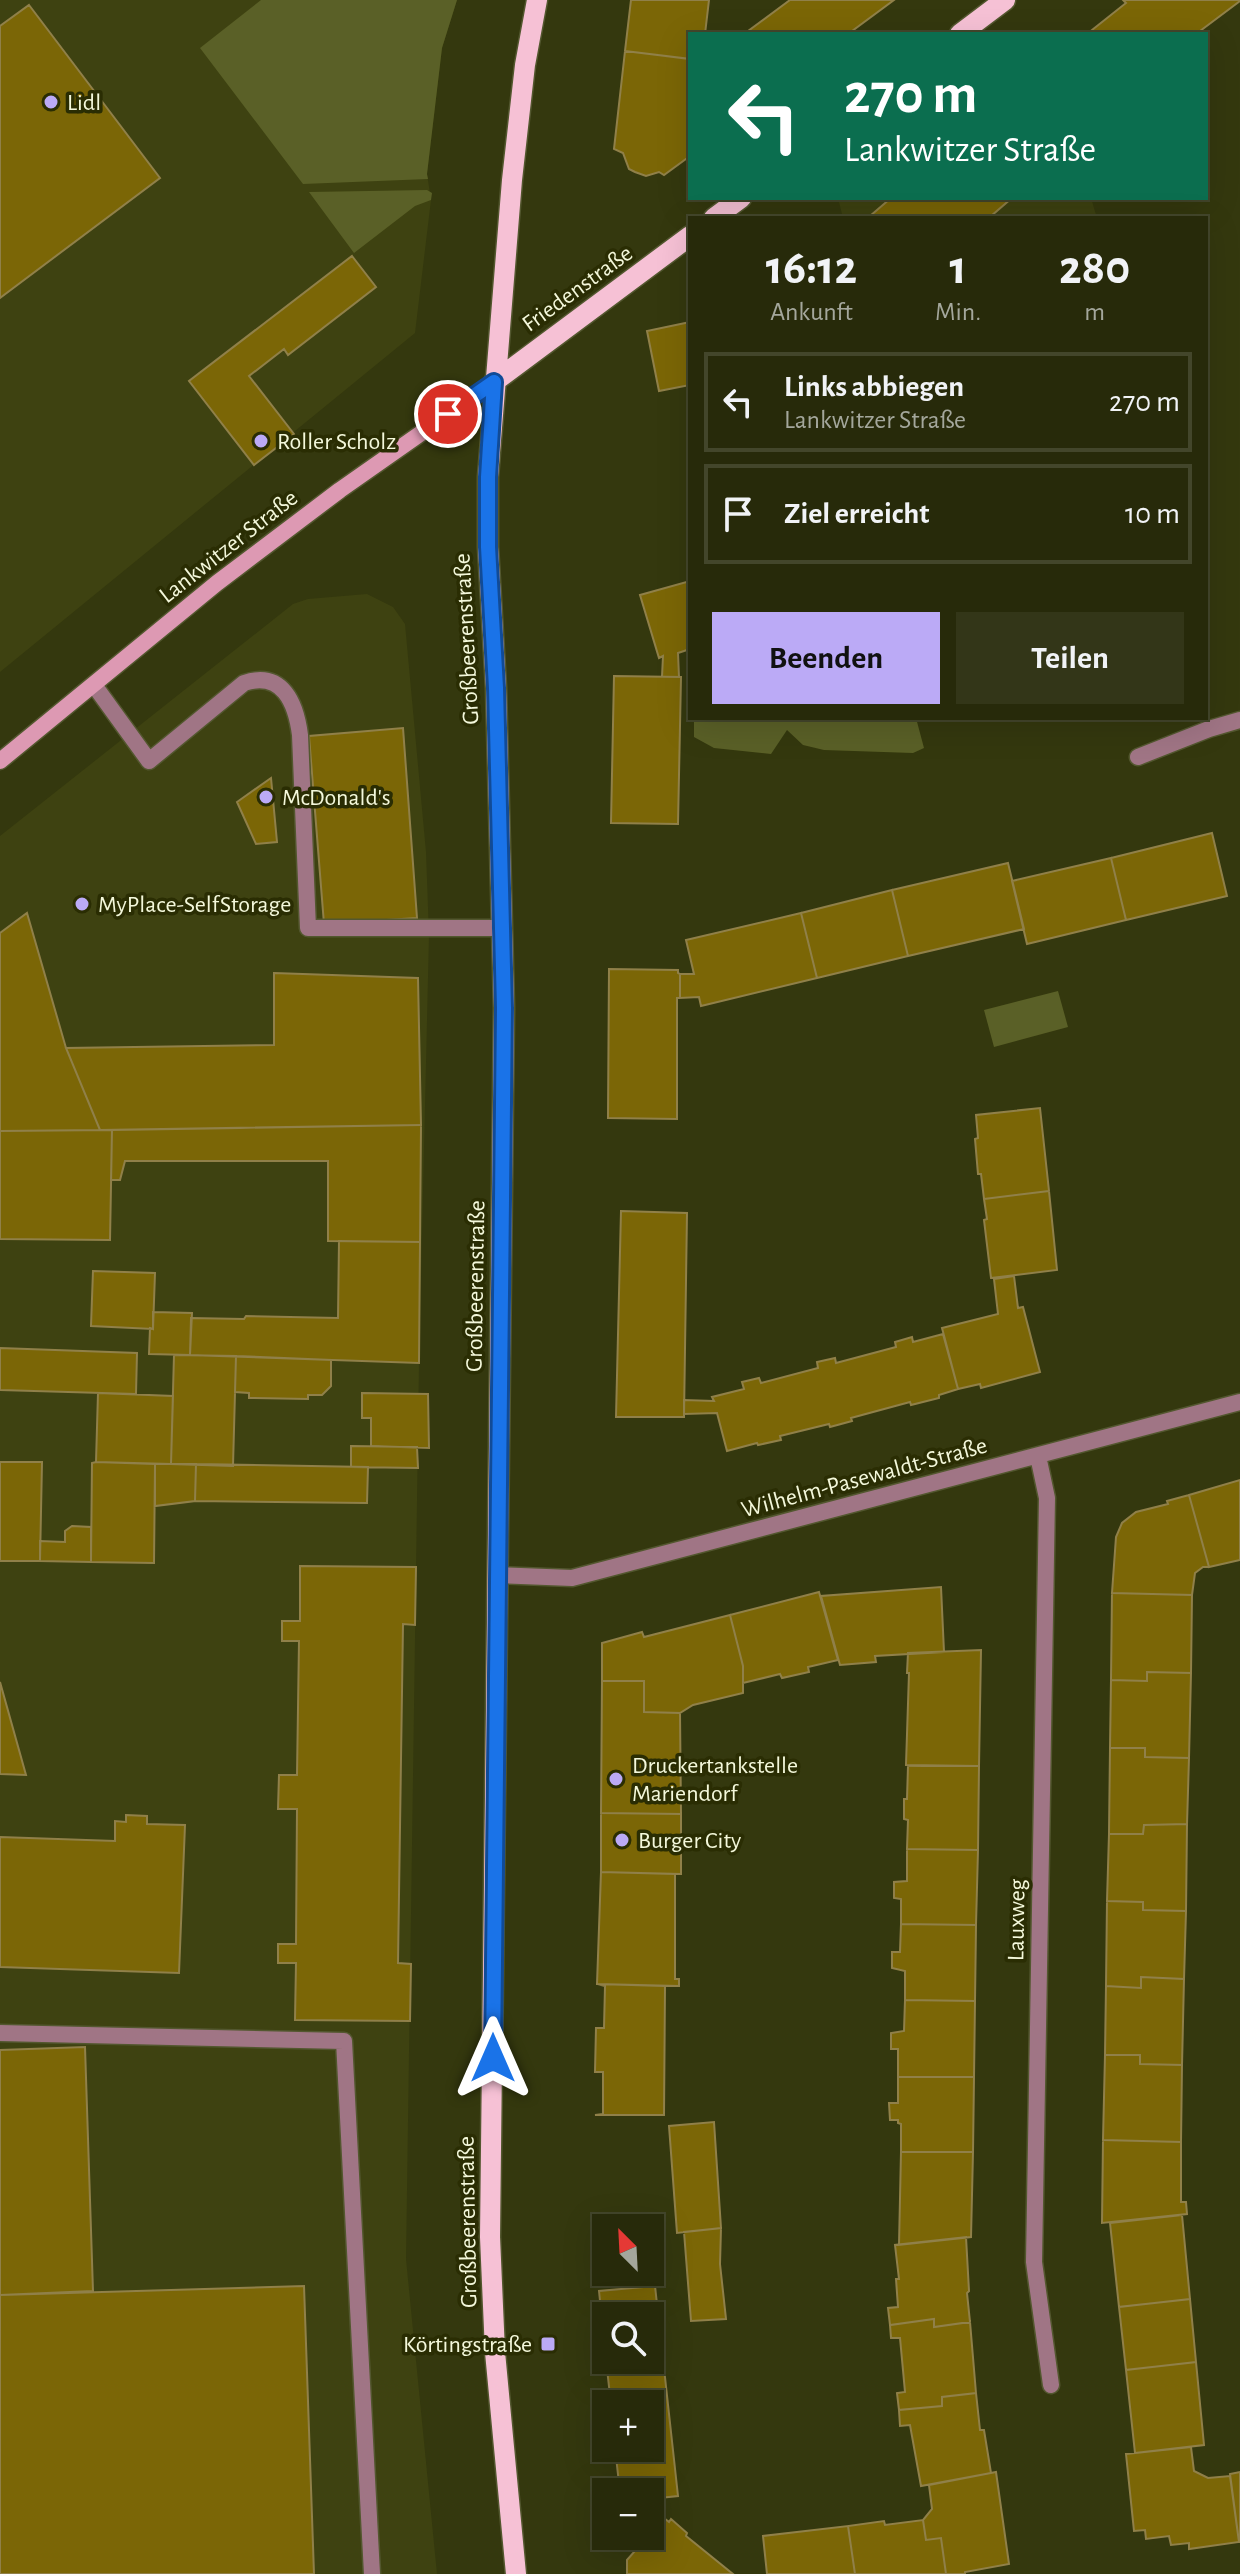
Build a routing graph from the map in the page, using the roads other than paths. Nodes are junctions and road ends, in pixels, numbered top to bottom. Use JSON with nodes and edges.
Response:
{"nodes":[{"id":1,"x":537,"y":0,"type":"edge"},
{"id":2,"x":1005,"y":0,"type":"edge"},
{"id":3,"x":963,"y":32,"type":"edge"},
{"id":4,"x":738,"y":200,"type":"edge"},
{"id":5,"x":717,"y":216,"type":"edge"},
{"id":6,"x":688,"y":237,"type":"edge"},
{"id":7,"x":494,"y":382,"type":"junction"},
{"id":8,"x":94,"y":685,"type":"junction"},
{"id":9,"x":1240,"y":720,"type":"edge"},
{"id":10,"x":1138,"y":757,"type":"dead end"},
{"id":11,"x":0,"y":761,"type":"edge"},
{"id":12,"x":502,"y":928,"type":"junction"},
{"id":13,"x":1240,"y":1402,"type":"edge"},
{"id":14,"x":1038,"y":1456,"type":"junction"},
{"id":15,"x":498,"y":1575,"type":"junction"},
{"id":16,"x":0,"y":2033,"type":"edge"},
{"id":17,"x":1051,"y":2385,"type":"dead end"},
{"id":18,"x":372,"y":2574,"type":"edge"},
{"id":19,"x":516,"y":2574,"type":"edge"}],
"edges":[{"from":1,"to":7,"type":"main road","name":"Großbeerenstraße"},
{"from":2,"to":3,"type":"main road"},
{"from":4,"to":5,"type":"main road"},
{"from":6,"to":7,"type":"main road","name":"Friedenstraße"},
{"from":7,"to":8,"type":"main road","name":"Lankwitzer Straße"},
{"from":7,"to":12,"type":"main road","name":"Großbeerenstraße"},
{"from":8,"to":11,"type":"main road","name":"Lankwitzer Straße"},
{"from":8,"to":12,"type":"street"},
{"from":9,"to":10,"type":"street"},
{"from":12,"to":15,"type":"main road","name":"Großbeerenstraße"},
{"from":13,"to":14,"type":"street","name":"Wilhelm-Pasewaldt-Straße"},
{"from":14,"to":15,"type":"street","name":"Wilhelm-Pasewaldt-Straße"},
{"from":14,"to":17,"type":"street","name":"Lauxweg"},
{"from":15,"to":19,"type":"main road","name":"Großbeerenstraße"},
{"from":16,"to":18,"type":"street"}]}
